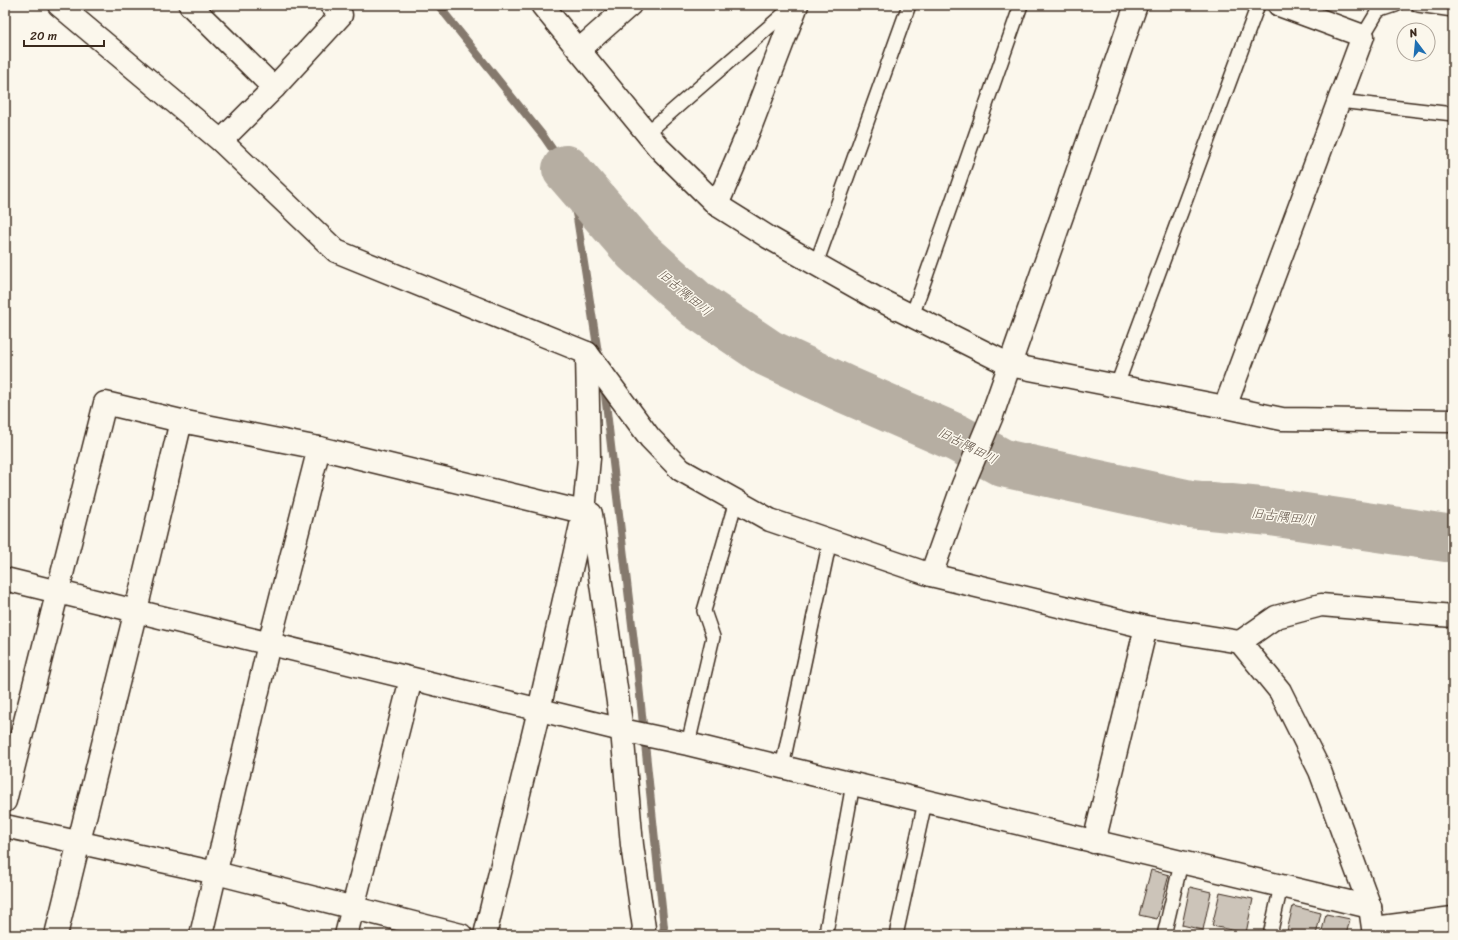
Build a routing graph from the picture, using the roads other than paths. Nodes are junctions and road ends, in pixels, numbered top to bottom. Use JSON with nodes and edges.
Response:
{"nodes":[{"id":1,"x":59,"y":5,"type":"edge"},
{"id":2,"x":190,"y":5,"type":"edge"},
{"id":3,"x":332,"y":5,"type":"edge"},
{"id":4,"x":542,"y":5,"type":"edge"},
{"id":5,"x":630,"y":5,"type":"edge"},
{"id":6,"x":794,"y":5,"type":"edge"},
{"id":7,"x":797,"y":5,"type":"edge"},
{"id":8,"x":909,"y":5,"type":"edge"},
{"id":9,"x":1021,"y":5,"type":"edge"},
{"id":10,"x":1136,"y":5,"type":"edge"},
{"id":11,"x":1258,"y":5,"type":"edge"},
{"id":12,"x":1280,"y":5,"type":"edge"},
{"id":13,"x":1396,"y":5,"type":"edge"},
{"id":14,"x":1418,"y":5,"type":"edge"},
{"id":15,"x":1453,"y":10,"type":"edge"},
{"id":16,"x":1363,"y":36,"type":"junction"},
{"id":17,"x":579,"y":50,"type":"junction"},
{"id":18,"x":274,"y":88,"type":"junction"},
{"id":19,"x":1339,"y":101,"type":"junction"},
{"id":20,"x":1453,"y":114,"type":"edge"},
{"id":21,"x":647,"y":133,"type":"junction"},
{"id":22,"x":221,"y":141,"type":"junction"},
{"id":23,"x":717,"y":205,"type":"junction"},
{"id":24,"x":816,"y":264,"type":"junction"},
{"id":25,"x":912,"y":316,"type":"junction"},
{"id":26,"x":587,"y":353,"type":"junction"},
{"id":27,"x":1010,"y":365,"type":"junction"},
{"id":28,"x":1117,"y":385,"type":"junction"},
{"id":29,"x":1225,"y":407,"type":"junction"},
{"id":30,"x":181,"y":421,"type":"junction"},
{"id":31,"x":1453,"y":421,"type":"edge"},
{"id":32,"x":320,"y":448,"type":"junction"},
{"id":33,"x":736,"y":501,"type":"junction"},
{"id":34,"x":584,"y":512,"type":"junction"},
{"id":35,"x":830,"y":540,"type":"junction"},
{"id":36,"x":931,"y":575,"type":"junction"},
{"id":37,"x":5,"y":579,"type":"edge"},
{"id":38,"x":58,"y":592,"type":"junction"},
{"id":39,"x":136,"y":610,"type":"junction"},
{"id":40,"x":1453,"y":616,"type":"edge"},
{"id":41,"x":1146,"y":627,"type":"junction"},
{"id":42,"x":1240,"y":642,"type":"junction"},
{"id":43,"x":269,"y":644,"type":"junction"},
{"id":44,"x":411,"y":679,"type":"junction"},
{"id":45,"x":539,"y":710,"type":"junction"},
{"id":46,"x":622,"y":730,"type":"junction"},
{"id":47,"x":688,"y":744,"type":"junction"},
{"id":48,"x":782,"y":767,"type":"junction"},
{"id":49,"x":853,"y":784,"type":"junction"},
{"id":50,"x":5,"y":801,"type":"edge"},
{"id":51,"x":925,"y":802,"type":"junction"},
{"id":52,"x":5,"y":826,"type":"edge"},
{"id":53,"x":1094,"y":842,"type":"junction"},
{"id":54,"x":79,"y":843,"type":"junction"},
{"id":55,"x":1181,"y":863,"type":"junction"},
{"id":56,"x":216,"y":873,"type":"junction"},
{"id":57,"x":1280,"y":886,"type":"junction"},
{"id":58,"x":353,"y":908,"type":"junction"},
{"id":59,"x":1453,"y":918,"type":"edge"},
{"id":60,"x":1372,"y":923,"type":"edge"},
{"id":61,"x":826,"y":927,"type":"dead end"},
{"id":62,"x":56,"y":935,"type":"edge"},
{"id":63,"x":201,"y":935,"type":"edge"},
{"id":64,"x":346,"y":935,"type":"edge"},
{"id":65,"x":461,"y":935,"type":"edge"},
{"id":66,"x":485,"y":935,"type":"edge"},
{"id":67,"x":642,"y":935,"type":"edge"},
{"id":68,"x":896,"y":935,"type":"edge"},
{"id":69,"x":1164,"y":935,"type":"edge"},
{"id":70,"x":1270,"y":935,"type":"edge"}],
"edges":[{"from":1,"to":22,"type":"street"},
{"from":2,"to":18,"type":"street"},
{"from":3,"to":18,"type":"street"},
{"from":4,"to":17,"type":"street"},
{"from":5,"to":17,"type":"street"},
{"from":6,"to":21,"type":"lane"},
{"from":7,"to":23,"type":"street"},
{"from":8,"to":24,"type":"lane"},
{"from":9,"to":25,"type":"lane"},
{"from":10,"to":27,"type":"street"},
{"from":11,"to":28,"type":"lane"},
{"from":12,"to":16,"type":"street"},
{"from":13,"to":16,"type":"lane"},
{"from":14,"to":15,"type":"lane"},
{"from":16,"to":19,"type":"street"},
{"from":17,"to":21,"type":"street"},
{"from":18,"to":22,"type":"street"},
{"from":19,"to":20,"type":"lane"},
{"from":19,"to":29,"type":"street"},
{"from":21,"to":23,"type":"street"},
{"from":22,"to":26,"type":"street"},
{"from":23,"to":24,"type":"street"},
{"from":24,"to":25,"type":"street"},
{"from":25,"to":27,"type":"street"},
{"from":26,"to":33,"type":"street"},
{"from":26,"to":34,"type":"street"},
{"from":27,"to":28,"type":"street"},
{"from":27,"to":36,"type":"street"},
{"from":28,"to":29,"type":"street"},
{"from":29,"to":31,"type":"street"},
{"from":30,"to":32,"type":"street"},
{"from":30,"to":38,"type":"street"},
{"from":30,"to":39,"type":"street"},
{"from":32,"to":34,"type":"street"},
{"from":32,"to":43,"type":"street"},
{"from":33,"to":35,"type":"street"},
{"from":33,"to":47,"type":"lane"},
{"from":34,"to":45,"type":"street"},
{"from":34,"to":46,"type":"street"},
{"from":35,"to":36,"type":"street"},
{"from":35,"to":48,"type":"lane"},
{"from":36,"to":41,"type":"street"},
{"from":37,"to":38,"type":"street"},
{"from":38,"to":39,"type":"street"},
{"from":38,"to":50,"type":"street"},
{"from":39,"to":43,"type":"street"},
{"from":39,"to":54,"type":"street"},
{"from":40,"to":42,"type":"street"},
{"from":41,"to":42,"type":"street"},
{"from":41,"to":53,"type":"street"},
{"from":42,"to":60,"type":"street"},
{"from":43,"to":44,"type":"street"},
{"from":43,"to":56,"type":"street"},
{"from":44,"to":45,"type":"street"},
{"from":44,"to":58,"type":"street"},
{"from":45,"to":46,"type":"street"},
{"from":45,"to":66,"type":"street"},
{"from":46,"to":47,"type":"street"},
{"from":46,"to":67,"type":"street"},
{"from":47,"to":48,"type":"street"},
{"from":48,"to":49,"type":"street"},
{"from":49,"to":51,"type":"street"},
{"from":49,"to":61,"type":"lane"},
{"from":51,"to":53,"type":"street"},
{"from":51,"to":68,"type":"lane"},
{"from":52,"to":54,"type":"street"},
{"from":53,"to":55,"type":"street"},
{"from":54,"to":56,"type":"street"},
{"from":54,"to":62,"type":"street"},
{"from":55,"to":57,"type":"street"},
{"from":55,"to":69,"type":"lane"},
{"from":56,"to":58,"type":"street"},
{"from":56,"to":63,"type":"street"},
{"from":57,"to":60,"type":"street"},
{"from":57,"to":70,"type":"lane"},
{"from":58,"to":64,"type":"street"},
{"from":58,"to":65,"type":"street"},
{"from":59,"to":60,"type":"street"}]}
